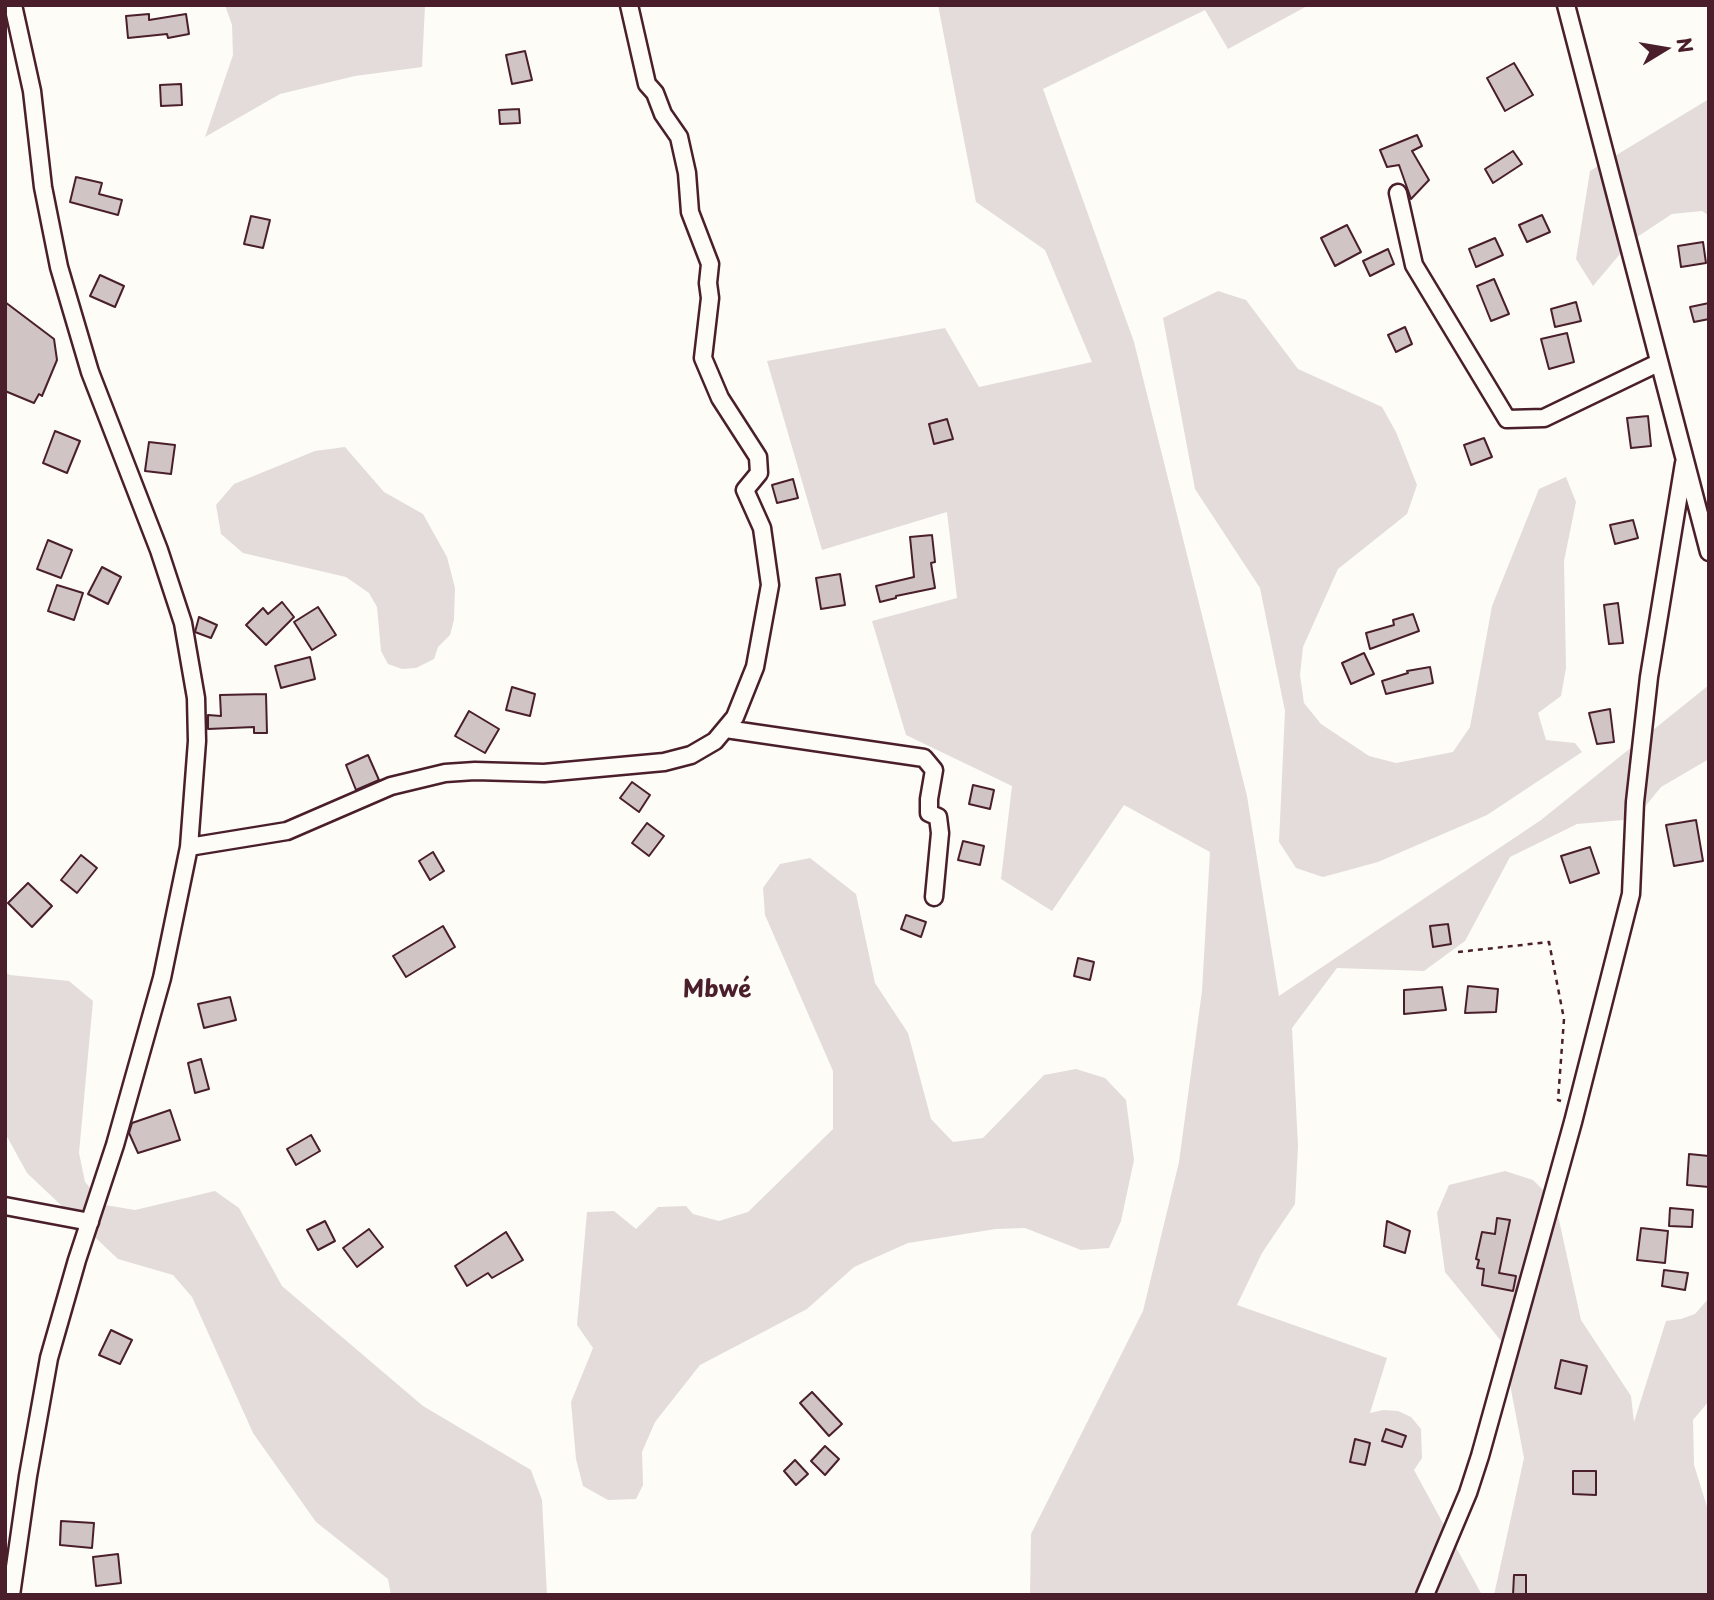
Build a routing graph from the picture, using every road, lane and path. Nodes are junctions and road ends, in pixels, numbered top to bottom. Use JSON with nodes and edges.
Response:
{"nodes":[{"id":1,"x":13,"y":5,"type":"edge"},
{"id":2,"x":629,"y":5,"type":"edge"},
{"id":3,"x":1566,"y":5,"type":"edge"},
{"id":4,"x":1398,"y":193,"type":"dead end"},
{"id":5,"x":1658,"y":363,"type":"junction"},
{"id":6,"x":1684,"y":463,"type":"junction"},
{"id":7,"x":1709,"y":552,"type":"edge"},
{"id":8,"x":726,"y":729,"type":"junction"},
{"id":9,"x":189,"y":847,"type":"junction"},
{"id":10,"x":934,"y":897,"type":"dead end"},
{"id":11,"x":1458,"y":951,"type":"dead end"},
{"id":12,"x":1577,"y":1107,"type":"junction"},
{"id":13,"x":5,"y":1206,"type":"edge"},
{"id":14,"x":90,"y":1222,"type":"junction"},
{"id":15,"x":11,"y":1595,"type":"edge"},
{"id":16,"x":1425,"y":1595,"type":"edge"}],
"edges":[{"from":1,"to":9,"type":"street"},
{"from":2,"to":8,"type":"street"},
{"from":3,"to":5,"type":"street"},
{"from":4,"to":5,"type":"street"},
{"from":5,"to":6,"type":"street"},
{"from":6,"to":7,"type":"street"},
{"from":6,"to":12,"type":"street"},
{"from":8,"to":9,"type":"street"},
{"from":8,"to":10,"type":"street"},
{"from":9,"to":14,"type":"street"},
{"from":11,"to":12,"type":"path"},
{"from":12,"to":16,"type":"street"},
{"from":13,"to":14,"type":"street"},
{"from":14,"to":15,"type":"street"}]}
